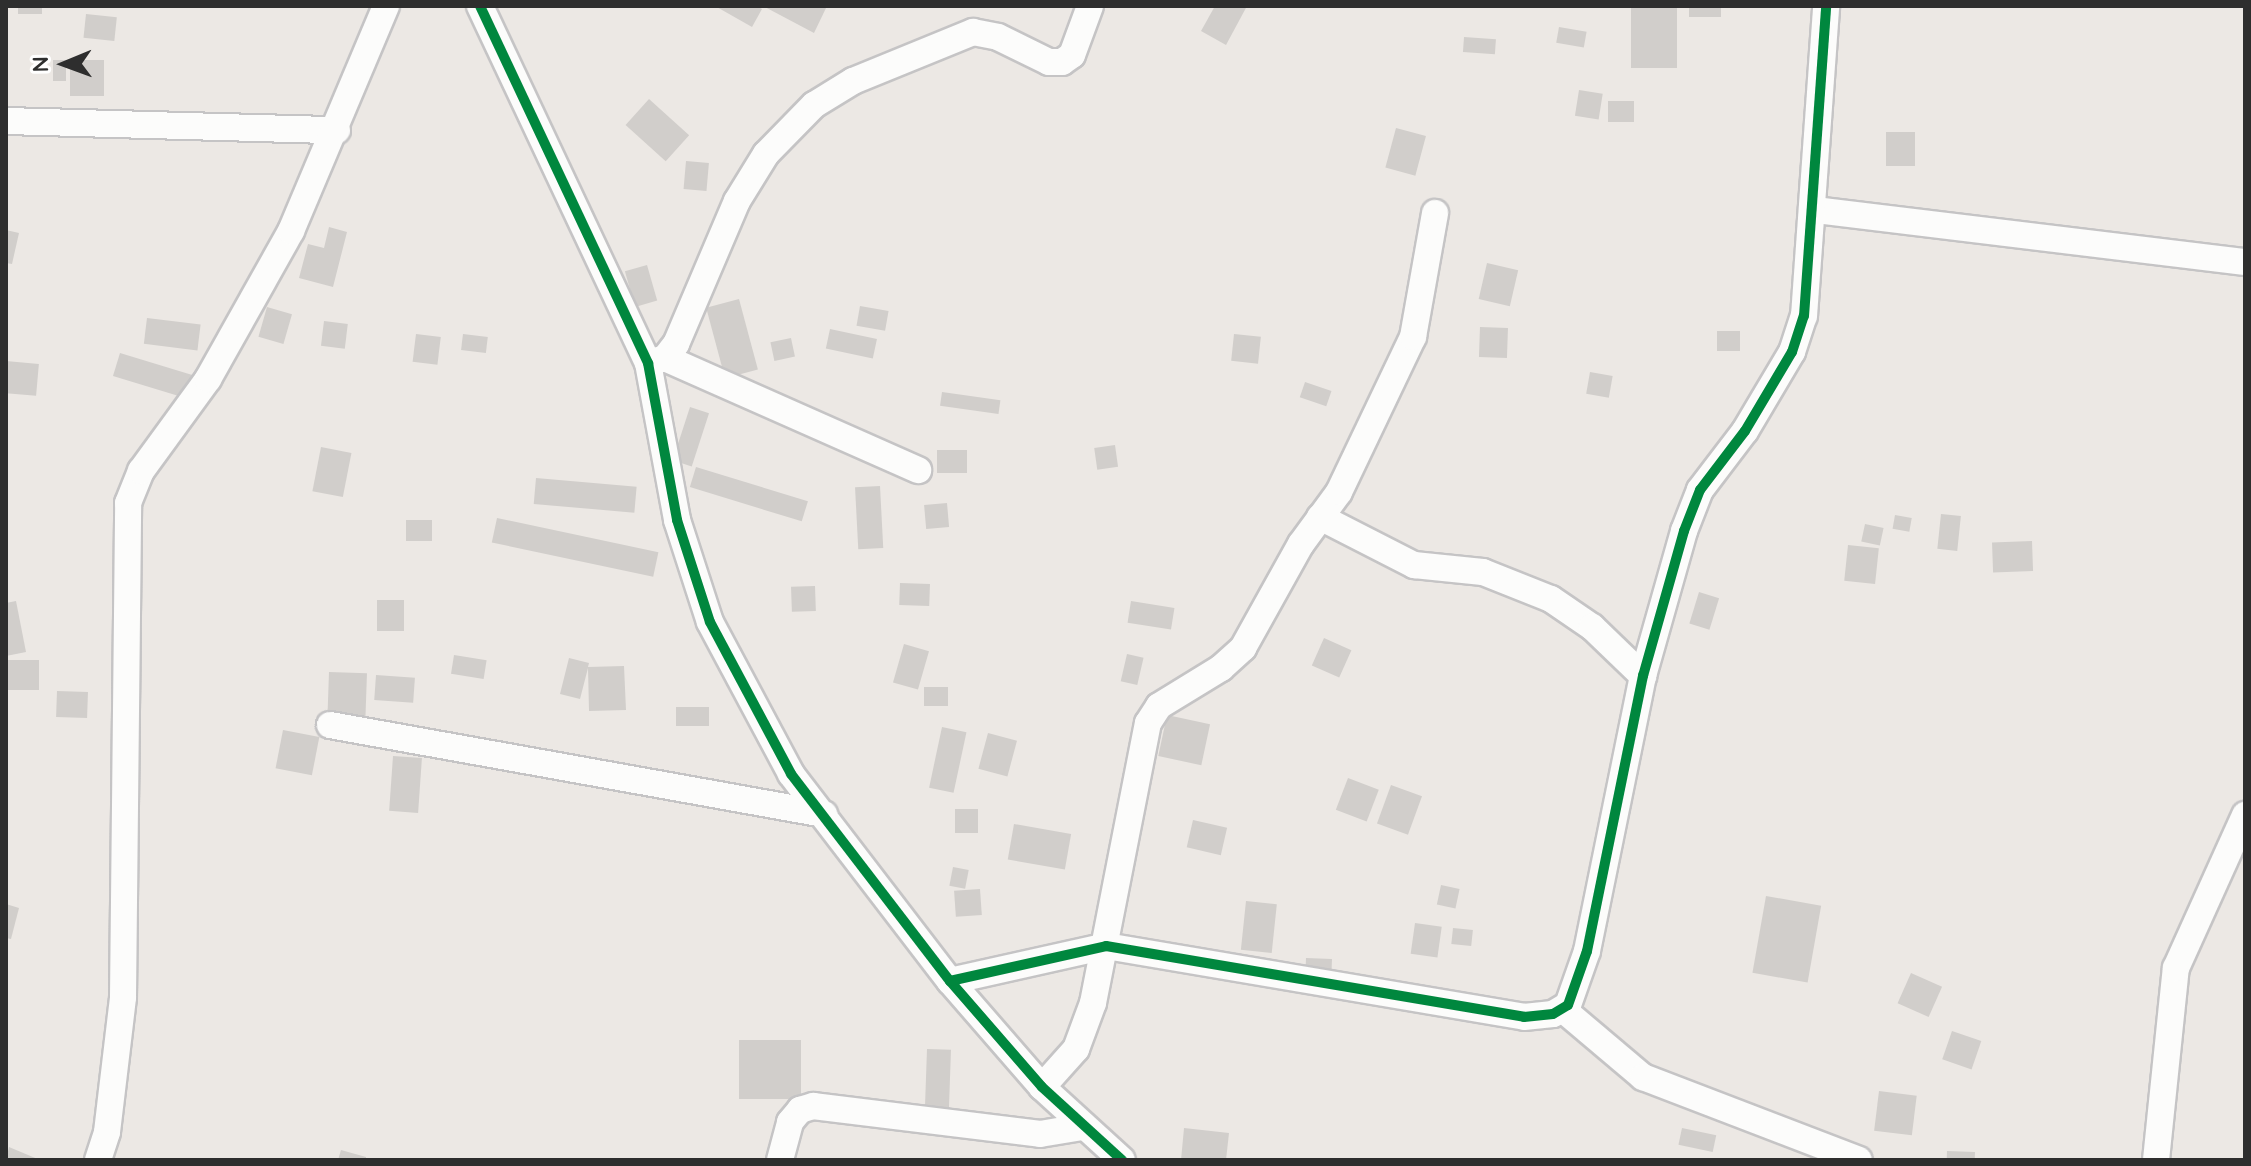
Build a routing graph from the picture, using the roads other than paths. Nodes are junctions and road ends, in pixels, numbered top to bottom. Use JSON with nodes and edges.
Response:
{"nodes":[{"id":1,"x":386,"y":6,"type":"edge"},
{"id":2,"x":480,"y":6,"type":"edge"},
{"id":3,"x":1090,"y":6,"type":"edge"},
{"id":4,"x":1826,"y":6,"type":"edge"},
{"id":5,"x":6,"y":121,"type":"edge"},
{"id":6,"x":337,"y":130,"type":"junction"},
{"id":7,"x":1815,"y":210,"type":"junction"},
{"id":8,"x":1435,"y":213,"type":"dead end"},
{"id":9,"x":2245,"y":262,"type":"edge"},
{"id":10,"x":657,"y":360,"type":"junction"},
{"id":11,"x":918,"y":470,"type":"dead end"},
{"id":12,"x":1320,"y":517,"type":"junction"},
{"id":13,"x":1643,"y":676,"type":"junction"},
{"id":14,"x":330,"y":725,"type":"dead end"},
{"id":15,"x":824,"y":814,"type":"junction"},
{"id":16,"x":2245,"y":815,"type":"edge"},
{"id":17,"x":1106,"y":946,"type":"junction"},
{"id":18,"x":950,"y":981,"type":"junction"},
{"id":19,"x":1568,"y":1005,"type":"junction"},
{"id":20,"x":1042,"y":1087,"type":"junction"},
{"id":21,"x":1082,"y":1127,"type":"junction"},
{"id":22,"x":98,"y":1160,"type":"edge"},
{"id":23,"x":780,"y":1160,"type":"edge"},
{"id":24,"x":1122,"y":1160,"type":"edge"},
{"id":25,"x":1859,"y":1160,"type":"edge"},
{"id":26,"x":2156,"y":1160,"type":"edge"}],
"edges":[{"from":1,"to":6,"type":"street"},
{"from":2,"to":10,"type":"street"},
{"from":3,"to":10,"type":"street"},
{"from":4,"to":7,"type":"street"},
{"from":5,"to":6,"type":"street"},
{"from":6,"to":22,"type":"street"},
{"from":7,"to":9,"type":"street"},
{"from":7,"to":13,"type":"street"},
{"from":8,"to":12,"type":"street"},
{"from":10,"to":11,"type":"street"},
{"from":10,"to":15,"type":"street"},
{"from":12,"to":13,"type":"street"},
{"from":12,"to":17,"type":"street"},
{"from":13,"to":19,"type":"street"},
{"from":14,"to":15,"type":"street"},
{"from":15,"to":18,"type":"street"},
{"from":16,"to":26,"type":"street"},
{"from":17,"to":18,"type":"street"},
{"from":17,"to":19,"type":"street"},
{"from":17,"to":20,"type":"street"},
{"from":18,"to":20,"type":"street"},
{"from":19,"to":25,"type":"street"},
{"from":20,"to":21,"type":"street"},
{"from":21,"to":23,"type":"street"},
{"from":21,"to":24,"type":"street"}]}
